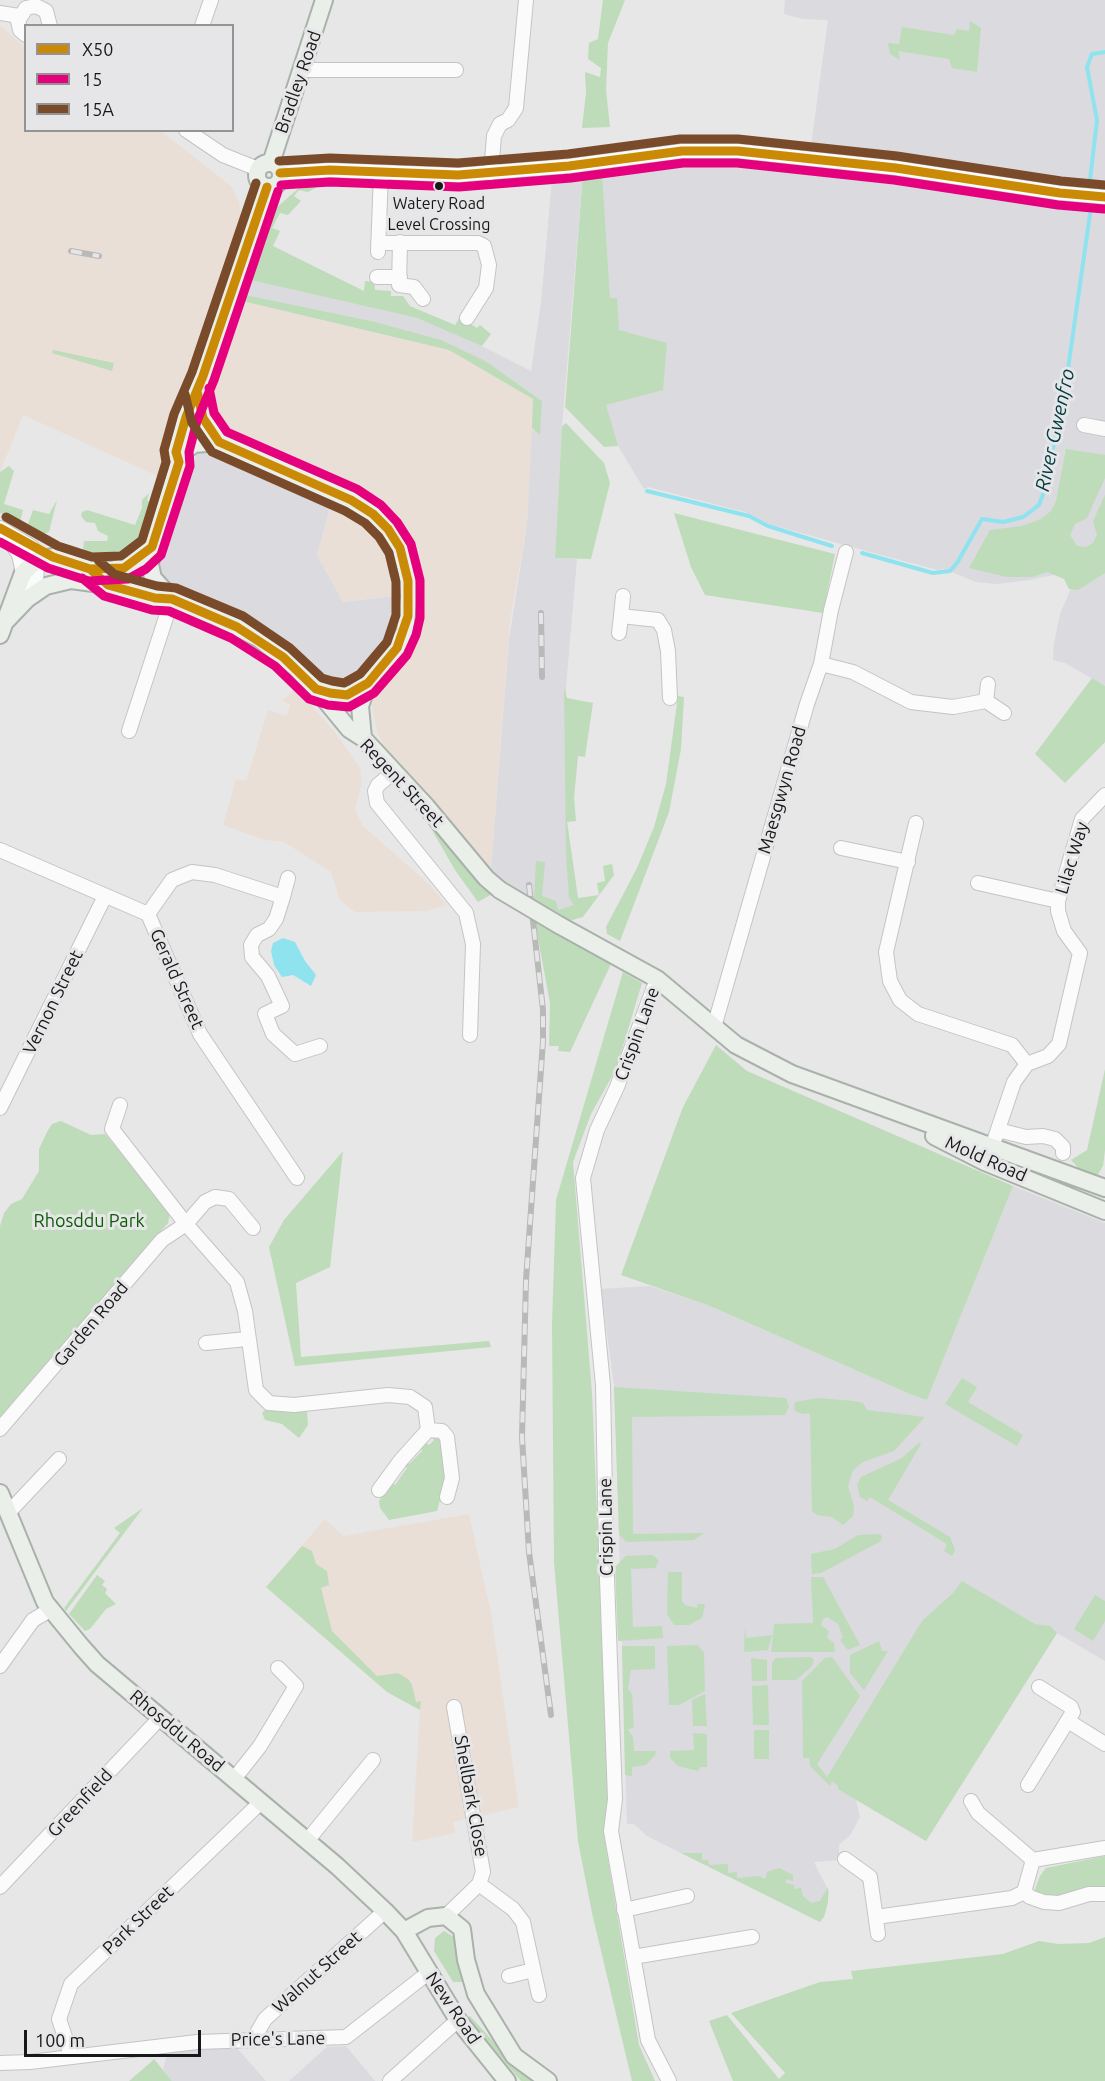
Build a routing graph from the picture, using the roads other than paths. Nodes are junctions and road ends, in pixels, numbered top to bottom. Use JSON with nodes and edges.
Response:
{"nodes":[{"id":1,"x":211,"y":0,"type":"edge"},
{"id":2,"x":324,"y":0,"type":"edge"},
{"id":3,"x":526,"y":0,"type":"edge"},
{"id":4,"x":38,"y":3,"type":"edge"},
{"id":5,"x":0,"y":12,"type":"edge"},
{"id":6,"x":19,"y":16,"type":"junction"},
{"id":7,"x":50,"y":24,"type":"edge"},
{"id":8,"x":203,"y":24,"type":"edge"},
{"id":9,"x":24,"y":34,"type":"edge"},
{"id":10,"x":302,"y":70,"type":"junction"},
{"id":11,"x":456,"y":70,"type":"dead end"},
{"id":12,"x":189,"y":132,"type":"edge"},
{"id":13,"x":270,"y":168,"type":"junction"},
{"id":14,"x":381,"y":173,"type":"junction"},
{"id":15,"x":490,"y":173,"type":"junction"},
{"id":16,"x":1105,"y":197,"type":"edge"},
{"id":17,"x":400,"y":242,"type":"junction"},
{"id":18,"x":377,"y":277,"type":"dead end"},
{"id":19,"x":400,"y":277,"type":"junction"},
{"id":20,"x":423,"y":299,"type":"dead end"},
{"id":21,"x":467,"y":318,"type":"dead end"},
{"id":22,"x":197,"y":391,"type":"junction"},
{"id":23,"x":1084,"y":425,"type":"dead end"},
{"id":24,"x":1105,"y":429,"type":"edge"},
{"id":25,"x":219,"y":442,"type":"junction"},
{"id":26,"x":179,"y":462,"type":"junction"},
{"id":27,"x":0,"y":529,"type":"edge"},
{"id":28,"x":26,"y":544,"type":"junction"},
{"id":29,"x":152,"y":547,"type":"junction"},
{"id":30,"x":846,"y":552,"type":"dead end"},
{"id":31,"x":53,"y":557,"type":"junction"},
{"id":32,"x":36,"y":561,"type":"junction"},
{"id":33,"x":90,"y":569,"type":"junction"},
{"id":34,"x":23,"y":573,"type":"junction"},
{"id":35,"x":108,"y":585,"type":"junction"},
{"id":36,"x":622,"y":596,"type":"dead end"},
{"id":37,"x":27,"y":599,"type":"junction"},
{"id":38,"x":172,"y":599,"type":"junction"},
{"id":39,"x":621,"y":616,"type":"junction"},
{"id":40,"x":3,"y":628,"type":"edge"},
{"id":41,"x":619,"y":633,"type":"dead end"},
{"id":42,"x":821,"y":664,"type":"junction"},
{"id":43,"x":368,"y":683,"type":"junction"},
{"id":44,"x":988,"y":684,"type":"dead end"},
{"id":45,"x":316,"y":689,"type":"junction"},
{"id":46,"x":670,"y":698,"type":"dead end"},
{"id":47,"x":986,"y":700,"type":"junction"},
{"id":48,"x":1004,"y":713,"type":"dead end"},
{"id":49,"x":129,"y":731,"type":"dead end"},
{"id":50,"x":363,"y":738,"type":"junction"},
{"id":51,"x":394,"y":772,"type":"junction"},
{"id":52,"x":1105,"y":795,"type":"edge"},
{"id":53,"x":916,"y":823,"type":"dead end"},
{"id":54,"x":841,"y":848,"type":"dead end"},
{"id":55,"x":0,"y":850,"type":"edge"},
{"id":56,"x":908,"y":862,"type":"junction"},
{"id":57,"x":288,"y":878,"type":"dead end"},
{"id":58,"x":978,"y":883,"type":"dead end"},
{"id":59,"x":105,"y":896,"type":"junction"},
{"id":60,"x":283,"y":897,"type":"junction"},
{"id":61,"x":1058,"y":901,"type":"junction"},
{"id":62,"x":148,"y":914,"type":"junction"},
{"id":63,"x":657,"y":979,"type":"junction"},
{"id":64,"x":688,"y":1003,"type":"joint"},
{"id":65,"x":714,"y":1027,"type":"junction"},
{"id":66,"x":470,"y":1035,"type":"dead end"},
{"id":67,"x":320,"y":1046,"type":"dead end"},
{"id":68,"x":1027,"y":1064,"type":"junction"},
{"id":69,"x":120,"y":1105,"type":"dead end"},
{"id":70,"x":0,"y":1108,"type":"edge"},
{"id":71,"x":998,"y":1130,"type":"junction"},
{"id":72,"x":1063,"y":1153,"type":"dead end"},
{"id":73,"x":989,"y":1154,"type":"junction"},
{"id":74,"x":297,"y":1178,"type":"dead end"},
{"id":75,"x":1105,"y":1188,"type":"edge"},
{"id":76,"x":1105,"y":1210,"type":"edge"},
{"id":77,"x":186,"y":1224,"type":"junction"},
{"id":78,"x":254,"y":1228,"type":"dead end"},
{"id":79,"x":248,"y":1340,"type":"junction"},
{"id":80,"x":206,"y":1344,"type":"dead end"},
{"id":81,"x":0,"y":1429,"type":"edge"},
{"id":82,"x":428,"y":1430,"type":"junction"},
{"id":83,"x":59,"y":1459,"type":"dead end"},
{"id":84,"x":379,"y":1490,"type":"dead end"},
{"id":85,"x":0,"y":1493,"type":"edge"},
{"id":86,"x":447,"y":1497,"type":"dead end"},
{"id":87,"x":8,"y":1513,"type":"junction"},
{"id":88,"x":50,"y":1610,"type":"junction"},
{"id":89,"x":0,"y":1666,"type":"edge"},
{"id":90,"x":278,"y":1668,"type":"dead end"},
{"id":91,"x":1039,"y":1687,"type":"dead end"},
{"id":92,"x":454,"y":1707,"type":"dead end"},
{"id":93,"x":159,"y":1719,"type":"junction"},
{"id":94,"x":1068,"y":1721,"type":"junction"},
{"id":95,"x":1105,"y":1744,"type":"edge"},
{"id":96,"x":373,"y":1760,"type":"dead end"},
{"id":97,"x":234,"y":1779,"type":"junction"},
{"id":98,"x":1028,"y":1785,"type":"dead end"},
{"id":99,"x":260,"y":1803,"type":"junction"},
{"id":100,"x":973,"y":1812,"type":"dead end"},
{"id":101,"x":307,"y":1841,"type":"junction"},
{"id":102,"x":1105,"y":1848,"type":"edge"},
{"id":103,"x":845,"y":1859,"type":"dead end"},
{"id":104,"x":1033,"y":1860,"type":"junction"},
{"id":105,"x":479,"y":1884,"type":"junction"},
{"id":106,"x":0,"y":1887,"type":"edge"},
{"id":107,"x":1024,"y":1892,"type":"junction"},
{"id":108,"x":1105,"y":1894,"type":"edge"},
{"id":109,"x":687,"y":1896,"type":"dead end"},
{"id":110,"x":624,"y":1910,"type":"junction"},
{"id":111,"x":385,"y":1911,"type":"junction"},
{"id":112,"x":446,"y":1916,"type":"junction"},
{"id":113,"x":876,"y":1917,"type":"junction"},
{"id":114,"x":404,"y":1931,"type":"junction"},
{"id":115,"x":878,"y":1934,"type":"dead end"},
{"id":116,"x":752,"y":1937,"type":"dead end"},
{"id":117,"x":633,"y":1957,"type":"junction"},
{"id":118,"x":533,"y":1970,"type":"junction"},
{"id":119,"x":428,"y":1973,"type":"junction"},
{"id":120,"x":509,"y":1976,"type":"dead end"},
{"id":121,"x":539,"y":1995,"type":"dead end"},
{"id":122,"x":458,"y":2020,"type":"junction"},
{"id":123,"x":254,"y":2038,"type":"junction"},
{"id":124,"x":71,"y":2055,"type":"junction"},
{"id":125,"x":0,"y":2063,"type":"edge"},
{"id":126,"x":390,"y":2081,"type":"edge"},
{"id":127,"x":507,"y":2081,"type":"edge"},
{"id":128,"x":548,"y":2081,"type":"edge"},
{"id":129,"x":669,"y":2081,"type":"edge"}],
"edges":[{"from":1,"to":8,"type":"street"},
{"from":2,"to":10,"type":"main road","name":"Bradley Road"},
{"from":3,"to":15,"type":"street"},
{"from":4,"to":6,"type":"street"},
{"from":4,"to":7,"type":"street"},
{"from":5,"to":6,"type":"street"},
{"from":6,"to":9,"type":"street"},
{"from":10,"to":11,"type":"street"},
{"from":10,"to":13,"type":"main road","name":"Bradley Road"},
{"from":12,"to":13,"type":"street"},
{"from":13,"to":14,"type":"street"},
{"from":13,"to":22,"type":"main road"},
{"from":14,"to":15,"type":"street"},
{"from":14,"to":17,"type":"street"},
{"from":15,"to":16,"type":"street"},
{"from":17,"to":19,"type":"street"},
{"from":17,"to":21,"type":"street"},
{"from":18,"to":19,"type":"street"},
{"from":19,"to":20,"type":"street"},
{"from":22,"to":25,"type":"main road"},
{"from":22,"to":26,"type":"main road"},
{"from":23,"to":24,"type":"street"},
{"from":25,"to":26,"type":"main road"},
{"from":25,"to":43,"type":"main road"},
{"from":26,"to":29,"type":"main road"},
{"from":27,"to":28,"type":"street"},
{"from":27,"to":34,"type":"street"},
{"from":28,"to":31,"type":"street"},
{"from":28,"to":32,"type":"street"},
{"from":29,"to":33,"type":"main road"},
{"from":29,"to":38,"type":"main road"},
{"from":30,"to":42,"type":"street","name":"Maesgwyn Road"},
{"from":31,"to":32,"type":"main road"},
{"from":31,"to":33,"type":"main road"},
{"from":32,"to":34,"type":"main road"},
{"from":32,"to":37,"type":"street"},
{"from":33,"to":35,"type":"main road"},
{"from":34,"to":40,"type":"main road"},
{"from":35,"to":37,"type":"main road","name":"Regent Street"},
{"from":35,"to":38,"type":"main road","name":"Regent Street"},
{"from":36,"to":39,"type":"street"},
{"from":37,"to":40,"type":"main road","name":"Regent Street"},
{"from":38,"to":45,"type":"main road","name":"Regent Street"},
{"from":38,"to":49,"type":"street"},
{"from":39,"to":41,"type":"street"},
{"from":39,"to":46,"type":"street"},
{"from":42,"to":47,"type":"street"},
{"from":42,"to":65,"type":"street","name":"Maesgwyn Road"},
{"from":43,"to":45,"type":"main road"},
{"from":43,"to":50,"type":"main road"},
{"from":44,"to":47,"type":"street"},
{"from":45,"to":50,"type":"main road","name":"Regent Street"},
{"from":47,"to":48,"type":"street"},
{"from":50,"to":51,"type":"main road","name":"Regent Street"},
{"from":51,"to":63,"type":"main road","name":"Regent Street","bridge":true},
{"from":51,"to":66,"type":"street"},
{"from":52,"to":61,"type":"street","name":"Lilac Way"},
{"from":53,"to":56,"type":"street"},
{"from":54,"to":56,"type":"street"},
{"from":55,"to":59,"type":"street","name":"Gerald Street"},
{"from":56,"to":68,"type":"street"},
{"from":57,"to":60,"type":"street"},
{"from":58,"to":61,"type":"street"},
{"from":59,"to":62,"type":"street","name":"Gerald Street"},
{"from":59,"to":70,"type":"street","name":"Vernon Street"},
{"from":60,"to":62,"type":"street"},
{"from":60,"to":67,"type":"street"},
{"from":61,"to":68,"type":"street","name":"Lilac Way"},
{"from":62,"to":74,"type":"street","name":"Gerald Street"},
{"from":63,"to":64,"type":"main road","name":"Regent Street"},
{"from":63,"to":110,"type":"street","name":"Crispin Lane"},
{"from":64,"to":65,"type":"main road","name":"Mold Road"},
{"from":65,"to":73,"type":"main road","name":"Mold Road"},
{"from":68,"to":71,"type":"street"},
{"from":69,"to":77,"type":"street"},
{"from":71,"to":72,"type":"street"},
{"from":71,"to":73,"type":"street"},
{"from":73,"to":75,"type":"main road","name":"Mold Road"},
{"from":73,"to":76,"type":"main road","name":"Mold Road"},
{"from":77,"to":78,"type":"street","name":"Garden Road"},
{"from":77,"to":79,"type":"street"},
{"from":77,"to":81,"type":"street","name":"Garden Road"},
{"from":79,"to":80,"type":"street"},
{"from":79,"to":82,"type":"street"},
{"from":82,"to":84,"type":"street"},
{"from":82,"to":86,"type":"street"},
{"from":83,"to":87,"type":"street"},
{"from":85,"to":87,"type":"main road","name":"Rhosddu Road"},
{"from":87,"to":88,"type":"main road","name":"Rhosddu Road"},
{"from":88,"to":89,"type":"street"},
{"from":88,"to":93,"type":"main road","name":"Rhosddu Road"},
{"from":90,"to":97,"type":"street"},
{"from":91,"to":94,"type":"street"},
{"from":92,"to":105,"type":"street","name":"Shellbark Close"},
{"from":93,"to":97,"type":"main road","name":"Rhosddu Road"},
{"from":93,"to":106,"type":"street","name":"Greenfield"},
{"from":94,"to":95,"type":"street"},
{"from":94,"to":98,"type":"street"},
{"from":96,"to":101,"type":"street"},
{"from":97,"to":99,"type":"main road","name":"Rhosddu Road"},
{"from":99,"to":101,"type":"main road","name":"Rhosddu Road"},
{"from":99,"to":124,"type":"street","name":"Park Street"},
{"from":100,"to":104,"type":"street"},
{"from":101,"to":111,"type":"main road","name":"Rhosddu Road"},
{"from":102,"to":104,"type":"street"},
{"from":103,"to":113,"type":"street"},
{"from":104,"to":107,"type":"street"},
{"from":105,"to":112,"type":"street"},
{"from":105,"to":118,"type":"street"},
{"from":107,"to":108,"type":"street"},
{"from":107,"to":113,"type":"street"},
{"from":109,"to":110,"type":"street"},
{"from":110,"to":117,"type":"street","name":"Crispin Lane"},
{"from":111,"to":114,"type":"main road","name":"Rhosddu Road"},
{"from":111,"to":123,"type":"street","name":"Walnut Street"},
{"from":112,"to":114,"type":"main road"},
{"from":112,"to":128,"type":"main road"},
{"from":113,"to":115,"type":"street"},
{"from":114,"to":119,"type":"main road","name":"New Road"},
{"from":116,"to":117,"type":"street"},
{"from":117,"to":129,"type":"street","name":"Crispin Lane"},
{"from":118,"to":120,"type":"street"},
{"from":118,"to":121,"type":"street"},
{"from":119,"to":122,"type":"main road","name":"New Road"},
{"from":119,"to":123,"type":"street","name":"Price's Lane"},
{"from":122,"to":126,"type":"street"},
{"from":122,"to":127,"type":"main road","name":"New Road"},
{"from":123,"to":124,"type":"street","name":"Price's Lane"},
{"from":124,"to":125,"type":"street","name":"Price's Lane"}]}
